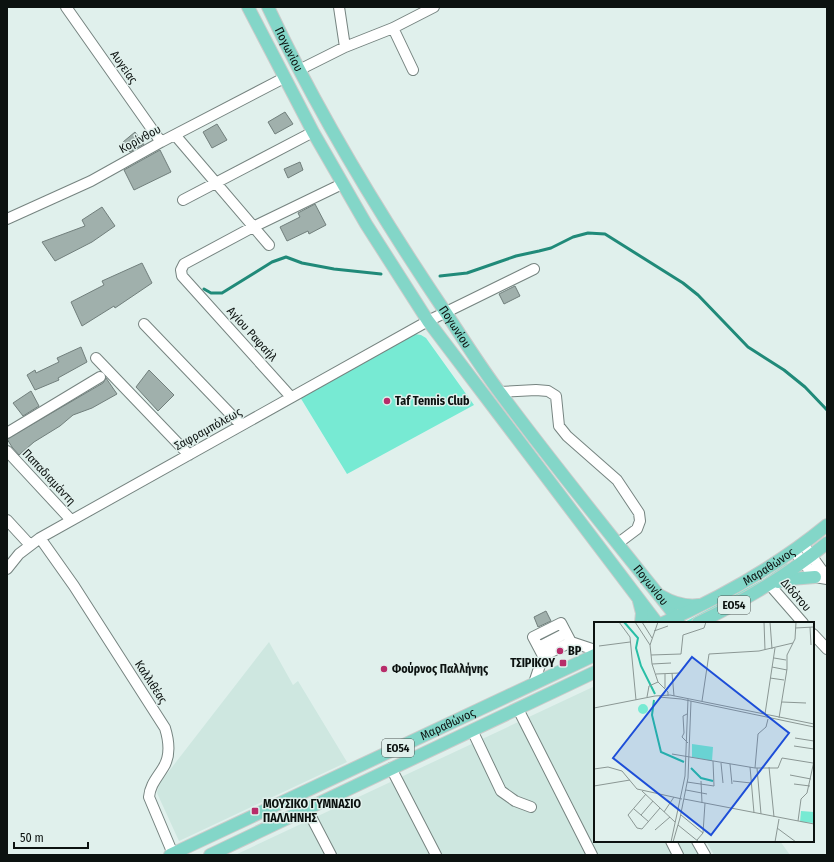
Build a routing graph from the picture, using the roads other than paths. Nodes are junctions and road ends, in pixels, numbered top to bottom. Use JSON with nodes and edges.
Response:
{"nodes":[{"id":1,"x":66,"y":7,"type":"edge"},
{"id":2,"x":248,"y":7,"type":"edge"},
{"id":3,"x":268,"y":7,"type":"edge"},
{"id":4,"x":339,"y":7,"type":"edge"},
{"id":5,"x":434,"y":7,"type":"edge"},
{"id":6,"x":393,"y":28,"type":"junction"},
{"id":7,"x":345,"y":47,"type":"junction"},
{"id":8,"x":299,"y":70,"type":"junction"},
{"id":9,"x":413,"y":70,"type":"dead end"},
{"id":10,"x":284,"y":78,"type":"junction"},
{"id":11,"x":313,"y":132,"type":"junction"},
{"id":12,"x":175,"y":136,"type":"junction"},
{"id":13,"x":161,"y":142,"type":"junction"},
{"id":14,"x":215,"y":183,"type":"junction"},
{"id":15,"x":342,"y":184,"type":"junction"},
{"id":16,"x":183,"y":200,"type":"dead end"},
{"id":17,"x":7,"y":219,"type":"edge"},
{"id":18,"x":253,"y":227,"type":"junction"},
{"id":19,"x":269,"y":245,"type":"dead end"},
{"id":20,"x":534,"y":269,"type":"dead end"},
{"id":21,"x":445,"y":312,"type":"junction"},
{"id":22,"x":428,"y":320,"type":"junction"},
{"id":23,"x":144,"y":324,"type":"dead end"},
{"id":24,"x":96,"y":358,"type":"dead end"},
{"id":25,"x":100,"y":377,"type":"dead end"},
{"id":26,"x":500,"y":392,"type":"junction"},
{"id":27,"x":291,"y":397,"type":"junction"},
{"id":28,"x":241,"y":425,"type":"junction"},
{"id":29,"x":7,"y":433,"type":"edge"},
{"id":30,"x":7,"y":450,"type":"edge"},
{"id":31,"x":189,"y":455,"type":"junction"},
{"id":32,"x":7,"y":520,"type":"edge"},
{"id":33,"x":71,"y":520,"type":"junction"},
{"id":34,"x":827,"y":525,"type":"edge"},
{"id":35,"x":40,"y":538,"type":"junction"},
{"id":36,"x":827,"y":543,"type":"edge"},
{"id":37,"x":618,"y":544,"type":"junction"},
{"id":38,"x":30,"y":545,"type":"junction"},
{"id":39,"x":798,"y":548,"type":"junction"},
{"id":40,"x":807,"y":559,"type":"junction"},
{"id":41,"x":7,"y":569,"type":"edge"},
{"id":42,"x":827,"y":575,"type":"edge"},
{"id":43,"x":815,"y":577,"type":"junction"},
{"id":44,"x":827,"y":578,"type":"edge"},
{"id":45,"x":769,"y":584,"type":"junction"},
{"id":46,"x":656,"y":592,"type":"junction"},
{"id":47,"x":637,"y":596,"type":"junction"},
{"id":48,"x":710,"y":602,"type":"junction"},
{"id":49,"x":677,"y":620,"type":"edge"},
{"id":50,"x":641,"y":622,"type":"edge"},
{"id":51,"x":656,"y":622,"type":"edge"},
{"id":52,"x":700,"y":622,"type":"edge"},
{"id":53,"x":802,"y":622,"type":"edge"},
{"id":54,"x":814,"y":635,"type":"edge"},
{"id":55,"x":568,"y":638,"type":"junction"},
{"id":56,"x":827,"y":649,"type":"edge"},
{"id":57,"x":594,"y":650,"type":"edge"},
{"id":58,"x":541,"y":652,"type":"junction"},
{"id":59,"x":594,"y":655,"type":"edge"},
{"id":60,"x":594,"y":672,"type":"edge"},
{"id":61,"x":534,"y":683,"type":"junction"},
{"id":62,"x":518,"y":709,"type":"junction"},
{"id":63,"x":472,"y":730,"type":"junction"},
{"id":64,"x":391,"y":768,"type":"junction"},
{"id":65,"x":531,"y":807,"type":"dead end"},
{"id":66,"x":307,"y":809,"type":"junction"},
{"id":67,"x":672,"y":842,"type":"edge"},
{"id":68,"x":698,"y":842,"type":"edge"},
{"id":69,"x":171,"y":854,"type":"edge"},
{"id":70,"x":210,"y":855,"type":"edge"},
{"id":71,"x":331,"y":855,"type":"edge"},
{"id":72,"x":436,"y":855,"type":"edge"},
{"id":73,"x":592,"y":855,"type":"edge"},
{"id":74,"x":678,"y":855,"type":"edge"},
{"id":75,"x":705,"y":855,"type":"edge"}],
"edges":[{"from":1,"to":13,"type":"street","name":"Αυγείας"},
{"from":2,"to":10,"type":"main road","name":"Πογωνίου"},
{"from":3,"to":8,"type":"main road","name":"Πογωνίου"},
{"from":4,"to":7,"type":"street"},
{"from":5,"to":6,"type":"street"},
{"from":6,"to":7,"type":"street"},
{"from":6,"to":9,"type":"street"},
{"from":7,"to":8,"type":"street"},
{"from":8,"to":21,"type":"main road","name":"Πογωνίου"},
{"from":10,"to":11,"type":"main road","name":"Πογωνίου"},
{"from":10,"to":12,"type":"street","name":"Κορίνθου"},
{"from":11,"to":14,"type":"street"},
{"from":11,"to":15,"type":"main road","name":"Πογωνίου"},
{"from":12,"to":13,"type":"street","name":"Κορίνθου"},
{"from":12,"to":14,"type":"street"},
{"from":13,"to":17,"type":"street","name":"Κορίνθου"},
{"from":14,"to":16,"type":"street"},
{"from":14,"to":18,"type":"street"},
{"from":15,"to":18,"type":"street"},
{"from":15,"to":22,"type":"main road","name":"Πογωνίου"},
{"from":18,"to":19,"type":"street"},
{"from":18,"to":27,"type":"street","name":"Αγίου Ραφαήλ"},
{"from":20,"to":21,"type":"street"},
{"from":21,"to":22,"type":"street","name":"Σαφραμπόλεως"},
{"from":21,"to":26,"type":"main road","name":"Πογωνίου"},
{"from":22,"to":27,"type":"street","name":"Σαφραμπόλεως"},
{"from":22,"to":47,"type":"main road","name":"Πογωνίου"},
{"from":23,"to":28,"type":"street"},
{"from":24,"to":31,"type":"street"},
{"from":25,"to":29,"type":"street"},
{"from":26,"to":37,"type":"main road","name":"Πογωνίου"},
{"from":26,"to":37,"type":"street"},
{"from":27,"to":28,"type":"street","name":"Σαφραμπόλεως"},
{"from":28,"to":31,"type":"street","name":"Σαφραμπόλεως"},
{"from":30,"to":33,"type":"street","name":"Παπαδιαμάντη"},
{"from":31,"to":33,"type":"street","name":"Σαφραμπόλεως"},
{"from":32,"to":38,"type":"street"},
{"from":33,"to":35,"type":"street","name":"Σαφραμπόλεως"},
{"from":34,"to":39,"type":"main road","name":"Μαραθώνος","number":"ΕΟ54"},
{"from":35,"to":38,"type":"street","name":"Σαφραμπόλεως"},
{"from":35,"to":69,"type":"street","name":"Καλλιθέας"},
{"from":36,"to":40,"type":"main road","name":"Μαραθώνος","number":"ΕΟ54"},
{"from":37,"to":46,"type":"main road","name":"Πογωνίου"},
{"from":38,"to":41,"type":"street","name":"Σαφραμπόλεως"},
{"from":39,"to":40,"type":"street"},
{"from":39,"to":48,"type":"main road","name":"Μαραθώνος","number":"ΕΟ54"},
{"from":40,"to":42,"type":"street"},
{"from":40,"to":43,"type":"street"},
{"from":40,"to":45,"type":"main road","name":"Μαραθώνος","number":"ΕΟ54"},
{"from":43,"to":44,"type":"street"},
{"from":43,"to":45,"type":"main road"},
{"from":45,"to":52,"type":"main road","name":"Μαραθώνος","number":"ΕΟ54"},
{"from":45,"to":53,"type":"street","name":"Διδότου"},
{"from":46,"to":48,"type":"main road"},
{"from":46,"to":49,"type":"main road","name":"Πογωνίου"},
{"from":47,"to":50,"type":"main road"},
{"from":47,"to":51,"type":"main road","name":"Πογωνίου"},
{"from":48,"to":49,"type":"main road","name":"Μαραθώνος","number":"ΕΟ54"},
{"from":54,"to":56,"type":"street"},
{"from":55,"to":57,"type":"street"},
{"from":55,"to":58,"type":"street"},
{"from":55,"to":58,"type":"street"},
{"from":58,"to":61,"type":"street"},
{"from":59,"to":61,"type":"main road","name":"Μαραθώνος","number":"ΕΟ54"},
{"from":60,"to":62,"type":"main road","name":"Μαραθώνος","number":"ΕΟ54"},
{"from":61,"to":69,"type":"main road","name":"Μαραθώνος","number":"ΕΟ54"},
{"from":62,"to":63,"type":"main road","name":"Μαραθώνος","number":"ΕΟ54"},
{"from":62,"to":73,"type":"street"},
{"from":63,"to":64,"type":"main road","name":"Μαραθώνος","number":"ΕΟ54"},
{"from":63,"to":65,"type":"street"},
{"from":64,"to":66,"type":"main road","name":"Μαραθώνος","number":"ΕΟ54"},
{"from":64,"to":72,"type":"street"},
{"from":66,"to":70,"type":"main road","name":"Μαραθώνος","number":"ΕΟ54"},
{"from":66,"to":71,"type":"street"},
{"from":67,"to":74,"type":"street"},
{"from":68,"to":75,"type":"street"}]}
